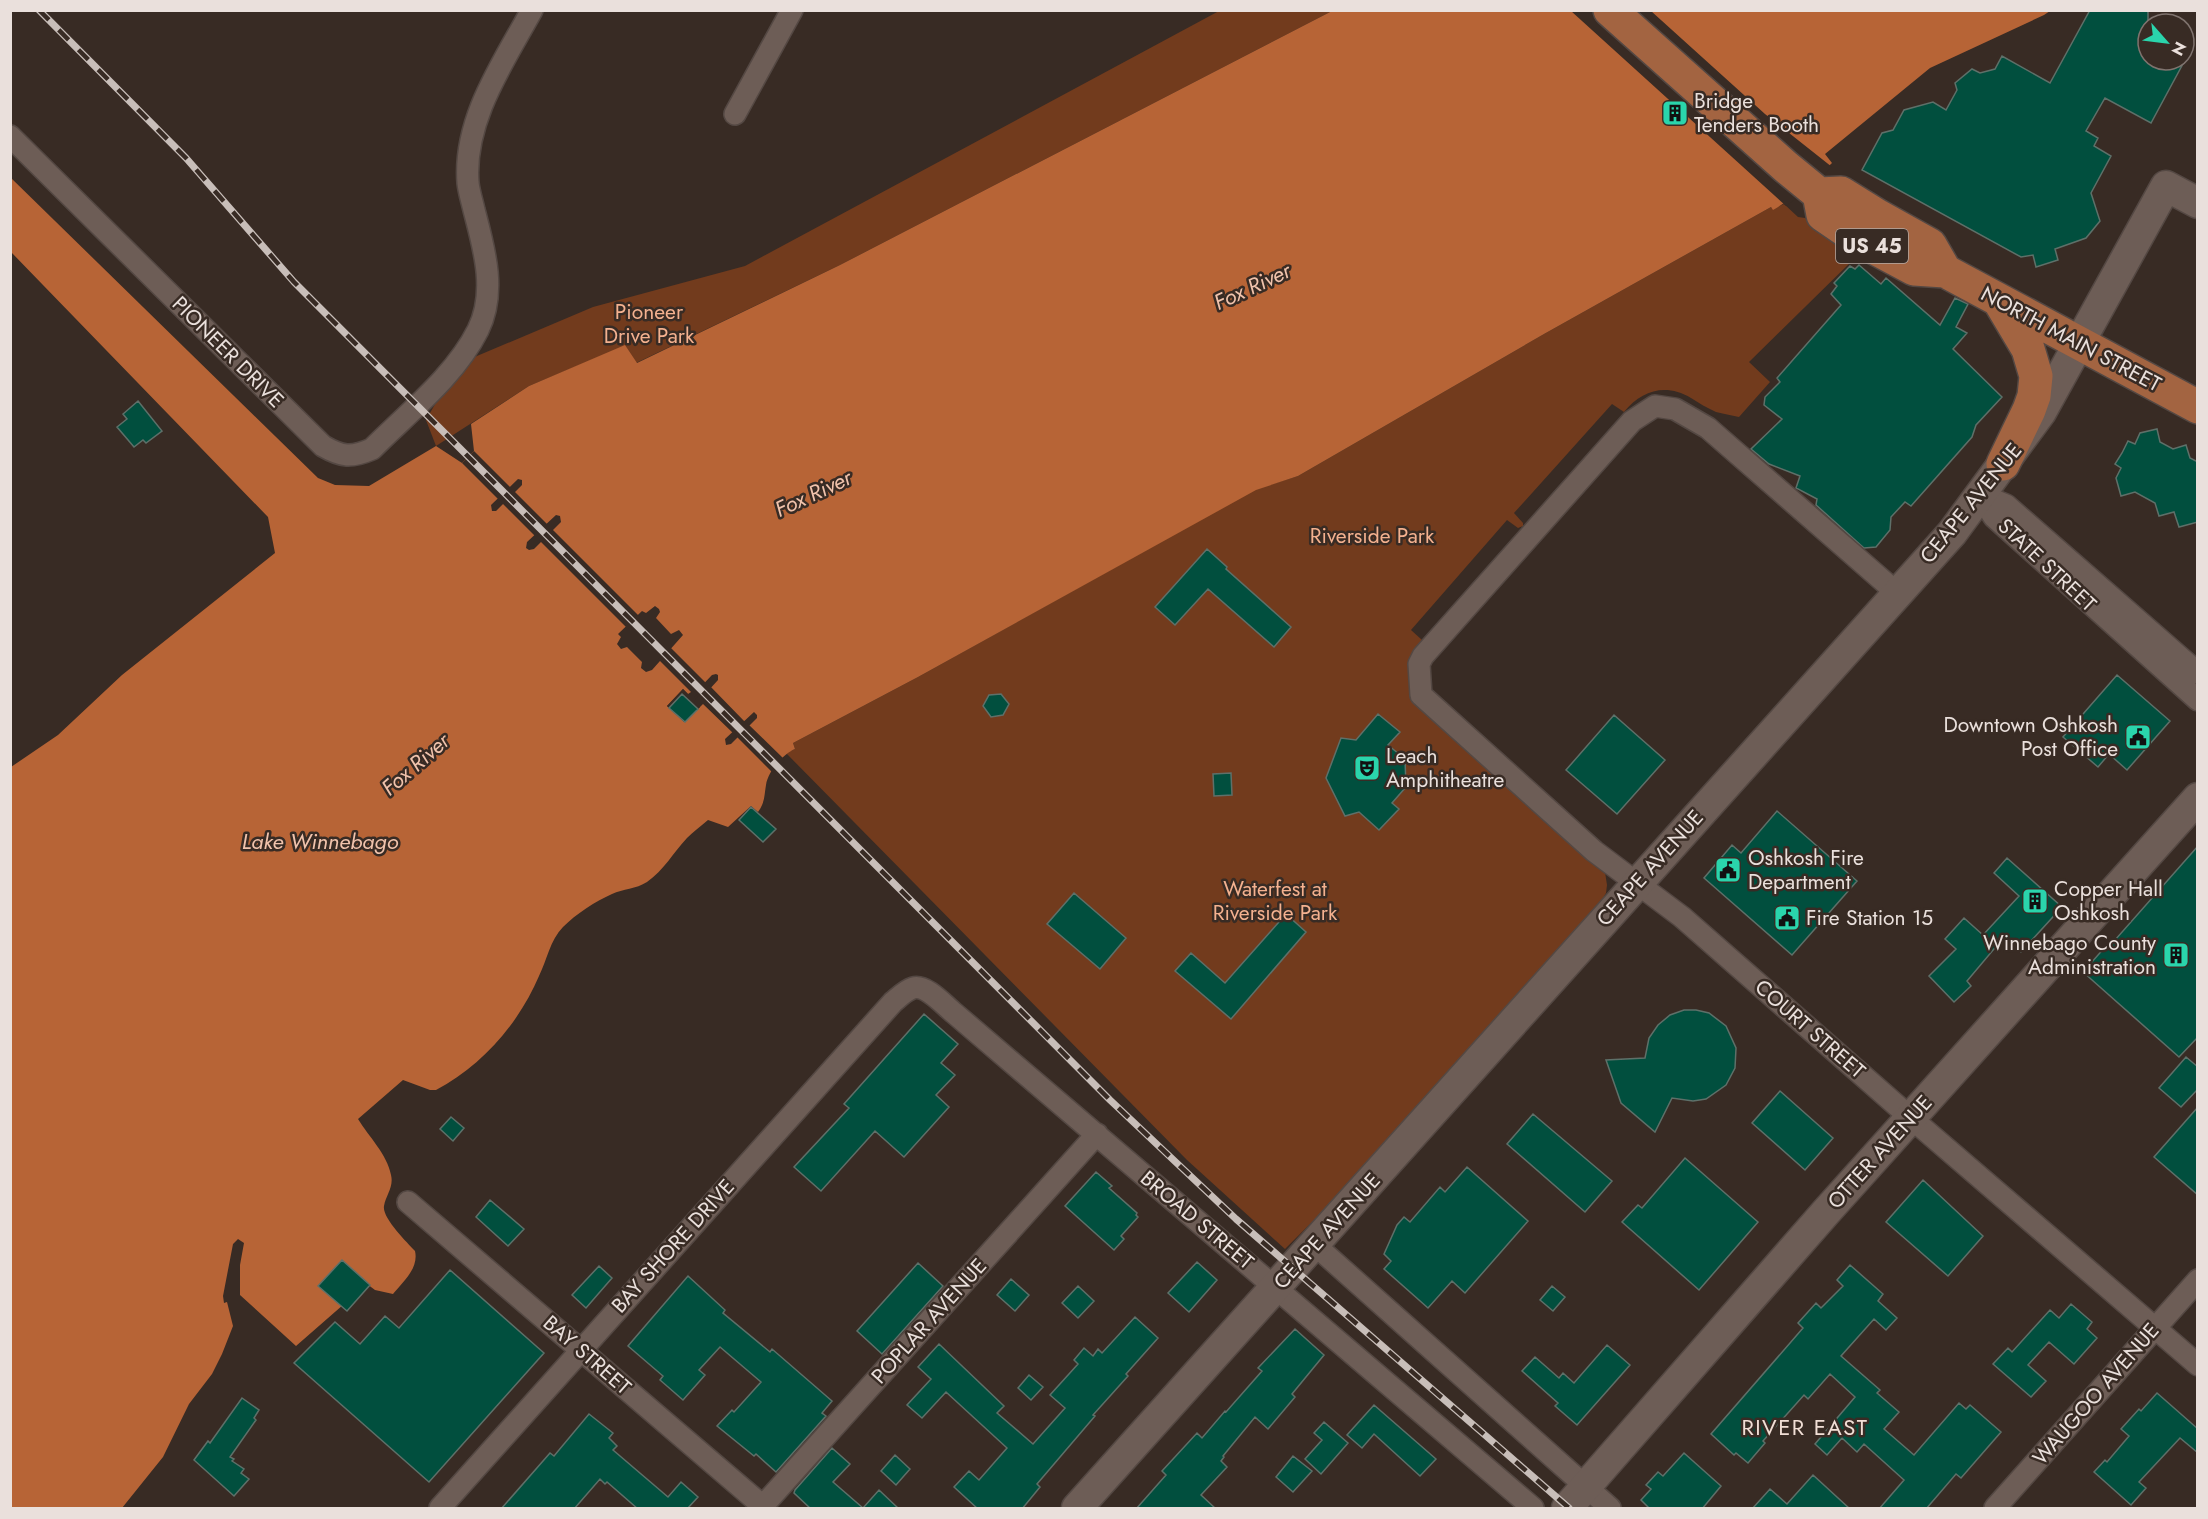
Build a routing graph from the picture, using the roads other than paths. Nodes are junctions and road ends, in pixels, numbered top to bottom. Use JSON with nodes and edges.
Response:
{"nodes":[{"id":1,"x":532,"y":10,"type":"edge"},
{"id":2,"x":792,"y":10,"type":"edge"},
{"id":3,"x":1610,"y":10,"type":"edge"},
{"id":4,"x":735,"y":114,"type":"dead end"},
{"id":5,"x":10,"y":136,"type":"edge"},
{"id":6,"x":2198,"y":203,"type":"edge"},
{"id":7,"x":2000,"y":302,"type":"junction"},
{"id":8,"x":2079,"y":343,"type":"junction"},
{"id":9,"x":2198,"y":407,"type":"edge"},
{"id":10,"x":2003,"y":464,"type":"junction"},
{"id":11,"x":1979,"y":494,"type":"junction"},
{"id":12,"x":1897,"y":593,"type":"junction"},
{"id":13,"x":2198,"y":673,"type":"edge"},
{"id":14,"x":2198,"y":700,"type":"edge"},
{"id":15,"x":2198,"y":798,"type":"edge"},
{"id":16,"x":1637,"y":884,"type":"junction"},
{"id":17,"x":910,"y":988,"type":"joint"},
{"id":18,"x":1911,"y":1118,"type":"junction"},
{"id":19,"x":1097,"y":1134,"type":"junction"},
{"id":20,"x":408,"y":1202,"type":"dead end"},
{"id":21,"x":1315,"y":1245,"type":"junction"},
{"id":22,"x":2198,"y":1280,"type":"edge"},
{"id":23,"x":1276,"y":1287,"type":"junction"},
{"id":24,"x":2154,"y":1328,"type":"junction"},
{"id":25,"x":581,"y":1349,"type":"junction"},
{"id":26,"x":2198,"y":1365,"type":"edge"},
{"id":27,"x":1576,"y":1498,"type":"edge"},
{"id":28,"x":763,"y":1508,"type":"edge"},
{"id":29,"x":440,"y":1509,"type":"edge"},
{"id":30,"x":1077,"y":1509,"type":"edge"},
{"id":31,"x":1533,"y":1509,"type":"edge"},
{"id":32,"x":1610,"y":1509,"type":"edge"},
{"id":33,"x":1995,"y":1509,"type":"edge"}],
"edges":[{"from":1,"to":5,"type":"street","name":"PIONEER DRIVE"},
{"from":2,"to":4,"type":"street"},
{"from":3,"to":7,"type":"main road","name":"NORTH MAIN STREET","number":"US 45"},
{"from":6,"to":8,"type":"street","name":"CEAPE AVENUE"},
{"from":7,"to":8,"type":"main road","name":"NORTH MAIN STREET","number":"US 45"},
{"from":7,"to":10,"type":"main road"},
{"from":8,"to":9,"type":"main road","name":"NORTH MAIN STREET","number":"US 45"},
{"from":8,"to":10,"type":"street","name":"CEAPE AVENUE"},
{"from":10,"to":11,"type":"street","name":"CEAPE AVENUE"},
{"from":11,"to":12,"type":"street","name":"CEAPE AVENUE"},
{"from":11,"to":13,"type":"street","name":"STATE STREET"},
{"from":11,"to":14,"type":"street","name":"STATE STREET"},
{"from":12,"to":16,"type":"street","name":"CEAPE AVENUE"},
{"from":12,"to":16,"type":"street","name":"COURT STREET"},
{"from":15,"to":18,"type":"street","name":"OTTER AVENUE"},
{"from":16,"to":18,"type":"street","name":"COURT STREET"},
{"from":16,"to":21,"type":"street","name":"CEAPE AVENUE"},
{"from":17,"to":19,"type":"street","name":"BROAD STREET"},
{"from":17,"to":25,"type":"street","name":"BAY SHORE DRIVE"},
{"from":18,"to":24,"type":"street","name":"COURT STREET"},
{"from":18,"to":27,"type":"street","name":"OTTER AVENUE"},
{"from":19,"to":23,"type":"street","name":"BROAD STREET"},
{"from":19,"to":28,"type":"street","name":"POPLAR AVENUE"},
{"from":20,"to":25,"type":"street","name":"BAY STREET"},
{"from":21,"to":23,"type":"street","name":"CEAPE AVENUE"},
{"from":21,"to":27,"type":"street"},
{"from":22,"to":24,"type":"street","name":"WAUGOO AVENUE"},
{"from":23,"to":30,"type":"street","name":"CEAPE AVENUE"},
{"from":23,"to":31,"type":"street","name":"BROAD STREET"},
{"from":24,"to":26,"type":"street","name":"COURT STREET"},
{"from":24,"to":33,"type":"street","name":"WAUGOO AVENUE"},
{"from":25,"to":28,"type":"street","name":"BAY STREET"},
{"from":25,"to":29,"type":"street","name":"BAY SHORE DRIVE"},
{"from":27,"to":32,"type":"street"}]}
